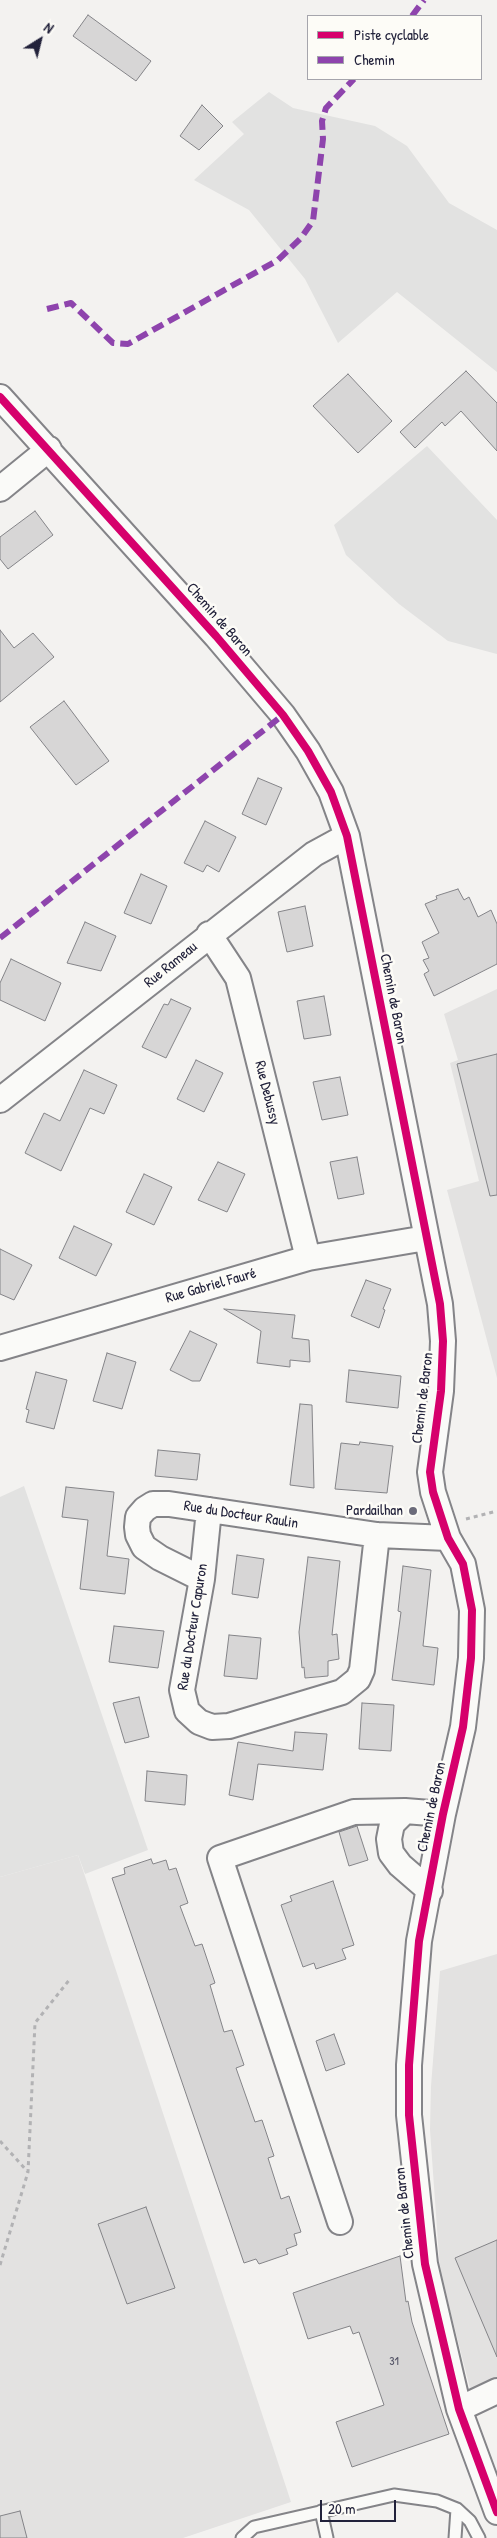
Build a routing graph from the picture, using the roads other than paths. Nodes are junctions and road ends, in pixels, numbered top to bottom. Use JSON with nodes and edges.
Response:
{"nodes":[{"id":1,"x":0,"y":397,"type":"edge"},
{"id":2,"x":49,"y":449,"type":"junction"},
{"id":3,"x":0,"y":489,"type":"edge"},
{"id":4,"x":347,"y":836,"type":"junction"},
{"id":5,"x":209,"y":934,"type":"junction"},
{"id":6,"x":0,"y":1100,"type":"edge"},
{"id":7,"x":426,"y":1238,"type":"junction"},
{"id":8,"x":308,"y":1258,"type":"junction"},
{"id":9,"x":0,"y":1348,"type":"edge"},
{"id":10,"x":208,"y":1510,"type":"junction"},
{"id":11,"x":377,"y":1535,"type":"junction"},
{"id":12,"x":448,"y":1538,"type":"junction"},
{"id":13,"x":202,"y":1579,"type":"junction"},
{"id":14,"x":405,"y":1811,"type":"junction"},
{"id":15,"x":443,"y":1814,"type":"junction"},
{"id":16,"x":430,"y":1891,"type":"junction"},
{"id":17,"x":340,"y":2222,"type":"dead end"},
{"id":18,"x":497,"y":2391,"type":"edge"},
{"id":19,"x":459,"y":2409,"type":"junction"},
{"id":20,"x":457,"y":2509,"type":"junction"},
{"id":21,"x":322,"y":2511,"type":"junction"},
{"id":22,"x":497,"y":2512,"type":"edge"},
{"id":23,"x":242,"y":2538,"type":"edge"},
{"id":24,"x":327,"y":2538,"type":"edge"},
{"id":25,"x":455,"y":2538,"type":"edge"},
{"id":26,"x":479,"y":2538,"type":"edge"}],
"edges":[{"from":1,"to":2,"type":"street","name":"Chemin de Baron"},
{"from":2,"to":3,"type":"street"},
{"from":2,"to":4,"type":"street","name":"Chemin de Baron"},
{"from":4,"to":5,"type":"street","name":"Rue Rameau"},
{"from":4,"to":7,"type":"street","name":"Chemin de Baron"},
{"from":5,"to":6,"type":"street","name":"Rue Rameau"},
{"from":5,"to":8,"type":"street","name":"Rue Debussy"},
{"from":7,"to":8,"type":"street","name":"Rue Gabriel Fauré"},
{"from":7,"to":12,"type":"street","name":"Chemin de Baron"},
{"from":8,"to":9,"type":"street","name":"Rue Gabriel Fauré"},
{"from":10,"to":11,"type":"street","name":"Rue du Docteur Raulin"},
{"from":10,"to":13,"type":"street","name":"Rue du Docteur Capuron"},
{"from":10,"to":13,"type":"street","name":"Rue du Docteur Raulin"},
{"from":11,"to":12,"type":"street","name":"Rue du Docteur Raulin"},
{"from":11,"to":13,"type":"street","name":"Rue du Docteur Capuron"},
{"from":12,"to":15,"type":"street","name":"Chemin de Baron"},
{"from":14,"to":15,"type":"street"},
{"from":14,"to":16,"type":"street"},
{"from":14,"to":17,"type":"street"},
{"from":15,"to":16,"type":"street","name":"Chemin de Baron"},
{"from":16,"to":19,"type":"street","name":"Chemin de Baron"},
{"from":18,"to":19,"type":"street"},
{"from":19,"to":22,"type":"street","name":"Chemin de Baron"},
{"from":20,"to":21,"type":"lane"},
{"from":20,"to":25,"type":"lane"},
{"from":20,"to":26,"type":"lane"},
{"from":21,"to":23,"type":"lane"},
{"from":21,"to":24,"type":"lane"}]}
